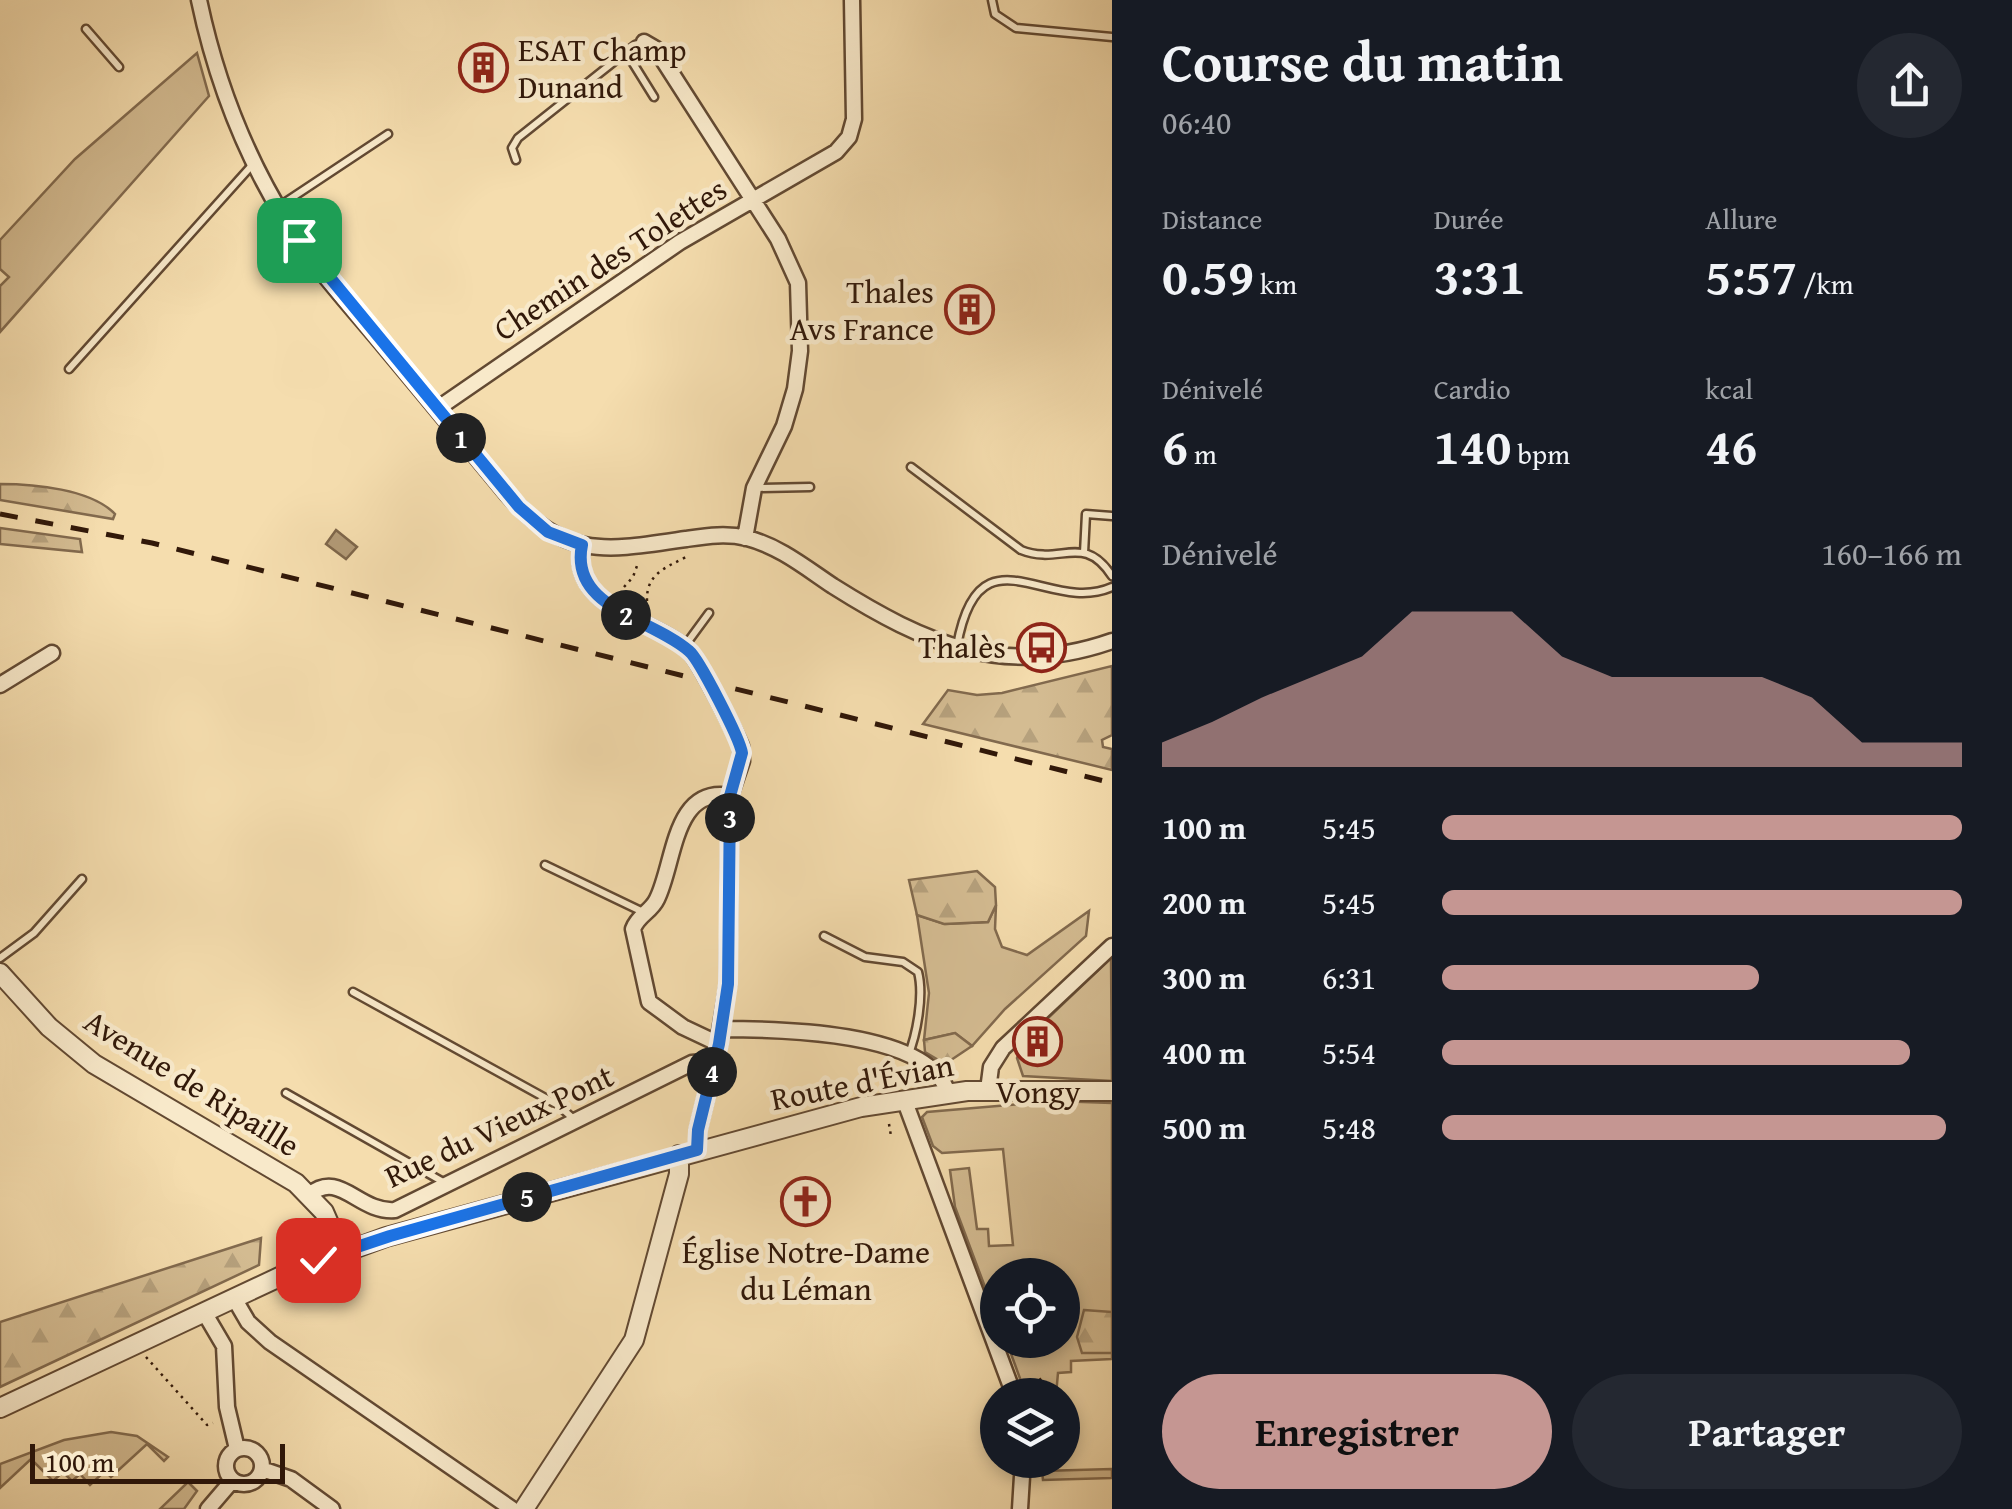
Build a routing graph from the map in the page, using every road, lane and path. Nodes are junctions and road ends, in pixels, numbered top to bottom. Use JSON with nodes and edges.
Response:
{"nodes":[{"id":1,"x":199,"y":0,"type":"edge"},
{"id":2,"x":852,"y":0,"type":"edge"},
{"id":3,"x":992,"y":0,"type":"edge"},
{"id":4,"x":86,"y":29,"type":"dead end"},
{"id":5,"x":1112,"y":36,"type":"edge"},
{"id":6,"x":644,"y":42,"type":"joint"},
{"id":7,"x":626,"y":52,"type":"junction"},
{"id":8,"x":119,"y":67,"type":"dead end"},
{"id":9,"x":654,"y":97,"type":"dead end"},
{"id":10,"x":388,"y":134,"type":"dead end"},
{"id":11,"x":516,"y":160,"type":"dead end"},
{"id":12,"x":254,"y":162,"type":"junction"},
{"id":13,"x":754,"y":200,"type":"junction"},
{"id":14,"x":278,"y":207,"type":"junction"},
{"id":15,"x":69,"y":369,"type":"dead end"},
{"id":16,"x":436,"y":408,"type":"junction"},
{"id":17,"x":911,"y":467,"type":"dead end"},
{"id":18,"x":810,"y":487,"type":"dead end"},
{"id":19,"x":754,"y":488,"type":"junction"},
{"id":20,"x":1112,"y":516,"type":"edge"},
{"id":21,"x":745,"y":538,"type":"junction"},
{"id":22,"x":582,"y":545,"type":"junction"},
{"id":23,"x":1084,"y":553,"type":"junction"},
{"id":24,"x":686,"y":558,"type":"dead end"},
{"id":25,"x":638,"y":563,"type":"dead end"},
{"id":26,"x":1112,"y":576,"type":"edge"},
{"id":27,"x":1112,"y":586,"type":"edge"},
{"id":28,"x":624,"y":587,"type":"dead end"},
{"id":29,"x":647,"y":601,"type":"dead end"},
{"id":30,"x":709,"y":614,"type":"dead end"},
{"id":31,"x":1112,"y":642,"type":"edge"},
{"id":32,"x":684,"y":647,"type":"junction"},
{"id":33,"x":956,"y":648,"type":"junction"},
{"id":34,"x":52,"y":653,"type":"dead end"},
{"id":35,"x":0,"y":685,"type":"edge"},
{"id":36,"x":730,"y":796,"type":"junction"},
{"id":37,"x":545,"y":865,"type":"dead end"},
{"id":38,"x":82,"y":879,"type":"dead end"},
{"id":39,"x":644,"y":913,"type":"junction"},
{"id":40,"x":824,"y":936,"type":"dead end"},
{"id":41,"x":1112,"y":946,"type":"edge"},
{"id":42,"x":0,"y":958,"type":"edge"},
{"id":43,"x":0,"y":973,"type":"edge"},
{"id":44,"x":353,"y":992,"type":"dead end"},
{"id":45,"x":720,"y":1036,"type":"junction"},
{"id":46,"x":908,"y":1057,"type":"junction"},
{"id":47,"x":715,"y":1061,"type":"junction"},
{"id":48,"x":988,"y":1090,"type":"junction"},
{"id":49,"x":1112,"y":1090,"type":"edge"},
{"id":50,"x":286,"y":1093,"type":"dead end"},
{"id":51,"x":948,"y":1093,"type":"junction"},
{"id":52,"x":904,"y":1099,"type":"junction"},
{"id":53,"x":576,"y":1121,"type":"junction"},
{"id":54,"x":688,"y":1152,"type":"junction"},
{"id":55,"x":447,"y":1185,"type":"junction"},
{"id":56,"x":309,"y":1195,"type":"junction"},
{"id":57,"x":340,"y":1252,"type":"junction"},
{"id":58,"x":234,"y":1298,"type":"junction"},
{"id":59,"x":204,"y":1312,"type":"junction"},
{"id":60,"x":148,"y":1358,"type":"dead end"},
{"id":61,"x":1044,"y":1376,"type":"dead end"},
{"id":62,"x":1013,"y":1378,"type":"edge"},
{"id":63,"x":1041,"y":1378,"type":"edge"},
{"id":64,"x":0,"y":1408,"type":"edge"},
{"id":65,"x":206,"y":1424,"type":"dead end"},
{"id":66,"x":237,"y":1449,"type":"junction"},
{"id":67,"x":262,"y":1468,"type":"junction"},
{"id":68,"x":1022,"y":1478,"type":"edge"},
{"id":69,"x":232,"y":1480,"type":"junction"},
{"id":70,"x":208,"y":1509,"type":"edge"},
{"id":71,"x":332,"y":1509,"type":"edge"},
{"id":72,"x":512,"y":1509,"type":"edge"},
{"id":73,"x":524,"y":1509,"type":"edge"},
{"id":74,"x":1020,"y":1509,"type":"edge"}],
"edges":[{"from":1,"to":12,"type":"street"},
{"from":2,"to":13,"type":"street"},
{"from":3,"to":5,"type":"lane"},
{"from":4,"to":8,"type":"lane"},
{"from":6,"to":7,"type":"lane"},
{"from":6,"to":13,"type":"street","name":"Chemin des Tolettes"},
{"from":7,"to":9,"type":"lane"},
{"from":7,"to":11,"type":"lane"},
{"from":10,"to":14,"type":"lane"},
{"from":12,"to":14,"type":"street"},
{"from":12,"to":15,"type":"lane"},
{"from":13,"to":16,"type":"street","name":"Chemin des Tolettes"},
{"from":13,"to":19,"type":"street"},
{"from":14,"to":16,"type":"street"},
{"from":16,"to":22,"type":"street"},
{"from":17,"to":23,"type":"lane"},
{"from":18,"to":19,"type":"lane"},
{"from":19,"to":21,"type":"street"},
{"from":20,"to":23,"type":"lane"},
{"from":21,"to":22,"type":"street"},
{"from":21,"to":33,"type":"street"},
{"from":22,"to":32,"type":"street"},
{"from":23,"to":26,"type":"lane"},
{"from":24,"to":29,"type":"path"},
{"from":25,"to":28,"type":"path"},
{"from":27,"to":33,"type":"lane"},
{"from":30,"to":32,"type":"lane"},
{"from":31,"to":33,"type":"street"},
{"from":32,"to":36,"type":"street"},
{"from":34,"to":35,"type":"street"},
{"from":36,"to":39,"type":"street"},
{"from":36,"to":45,"type":"street"},
{"from":37,"to":39,"type":"lane"},
{"from":38,"to":42,"type":"lane"},
{"from":39,"to":45,"type":"street"},
{"from":40,"to":46,"type":"lane"},
{"from":41,"to":48,"type":"street"},
{"from":43,"to":56,"type":"street","name":"Avenue de Ripaille"},
{"from":44,"to":53,"type":"lane"},
{"from":45,"to":46,"type":"street"},
{"from":45,"to":47,"type":"street"},
{"from":46,"to":51,"type":"street"},
{"from":47,"to":53,"type":"street","name":"Rue du Vieux Pont"},
{"from":47,"to":54,"type":"street"},
{"from":48,"to":49,"type":"street","name":"Route d'Évian"},
{"from":48,"to":51,"type":"street","name":"Route d'Évian"},
{"from":50,"to":55,"type":"lane"},
{"from":51,"to":52,"type":"street","name":"Route d'Évian"},
{"from":52,"to":54,"type":"street","name":"Route d'Évian"},
{"from":52,"to":62,"type":"street"},
{"from":53,"to":55,"type":"street","name":"Rue du Vieux Pont"},
{"from":54,"to":57,"type":"street","name":"Route d'Évian"},
{"from":54,"to":73,"type":"street"},
{"from":55,"to":56,"type":"street","name":"Rue du Vieux Pont"},
{"from":56,"to":57,"type":"street","name":"Avenue de Ripaille"},
{"from":57,"to":58,"type":"street","name":"Route d'Évian"},
{"from":58,"to":59,"type":"street","name":"Route d'Évian"},
{"from":58,"to":72,"type":"street"},
{"from":59,"to":64,"type":"street","name":"Route d'Évian"},
{"from":59,"to":66,"type":"street"},
{"from":60,"to":65,"type":"path"},
{"from":61,"to":63,"type":"path"},
{"from":66,"to":67,"type":"street"},
{"from":66,"to":69,"type":"street"},
{"from":67,"to":69,"type":"street"},
{"from":67,"to":71,"type":"street"},
{"from":68,"to":74,"type":"street"},
{"from":69,"to":70,"type":"street"}]}
